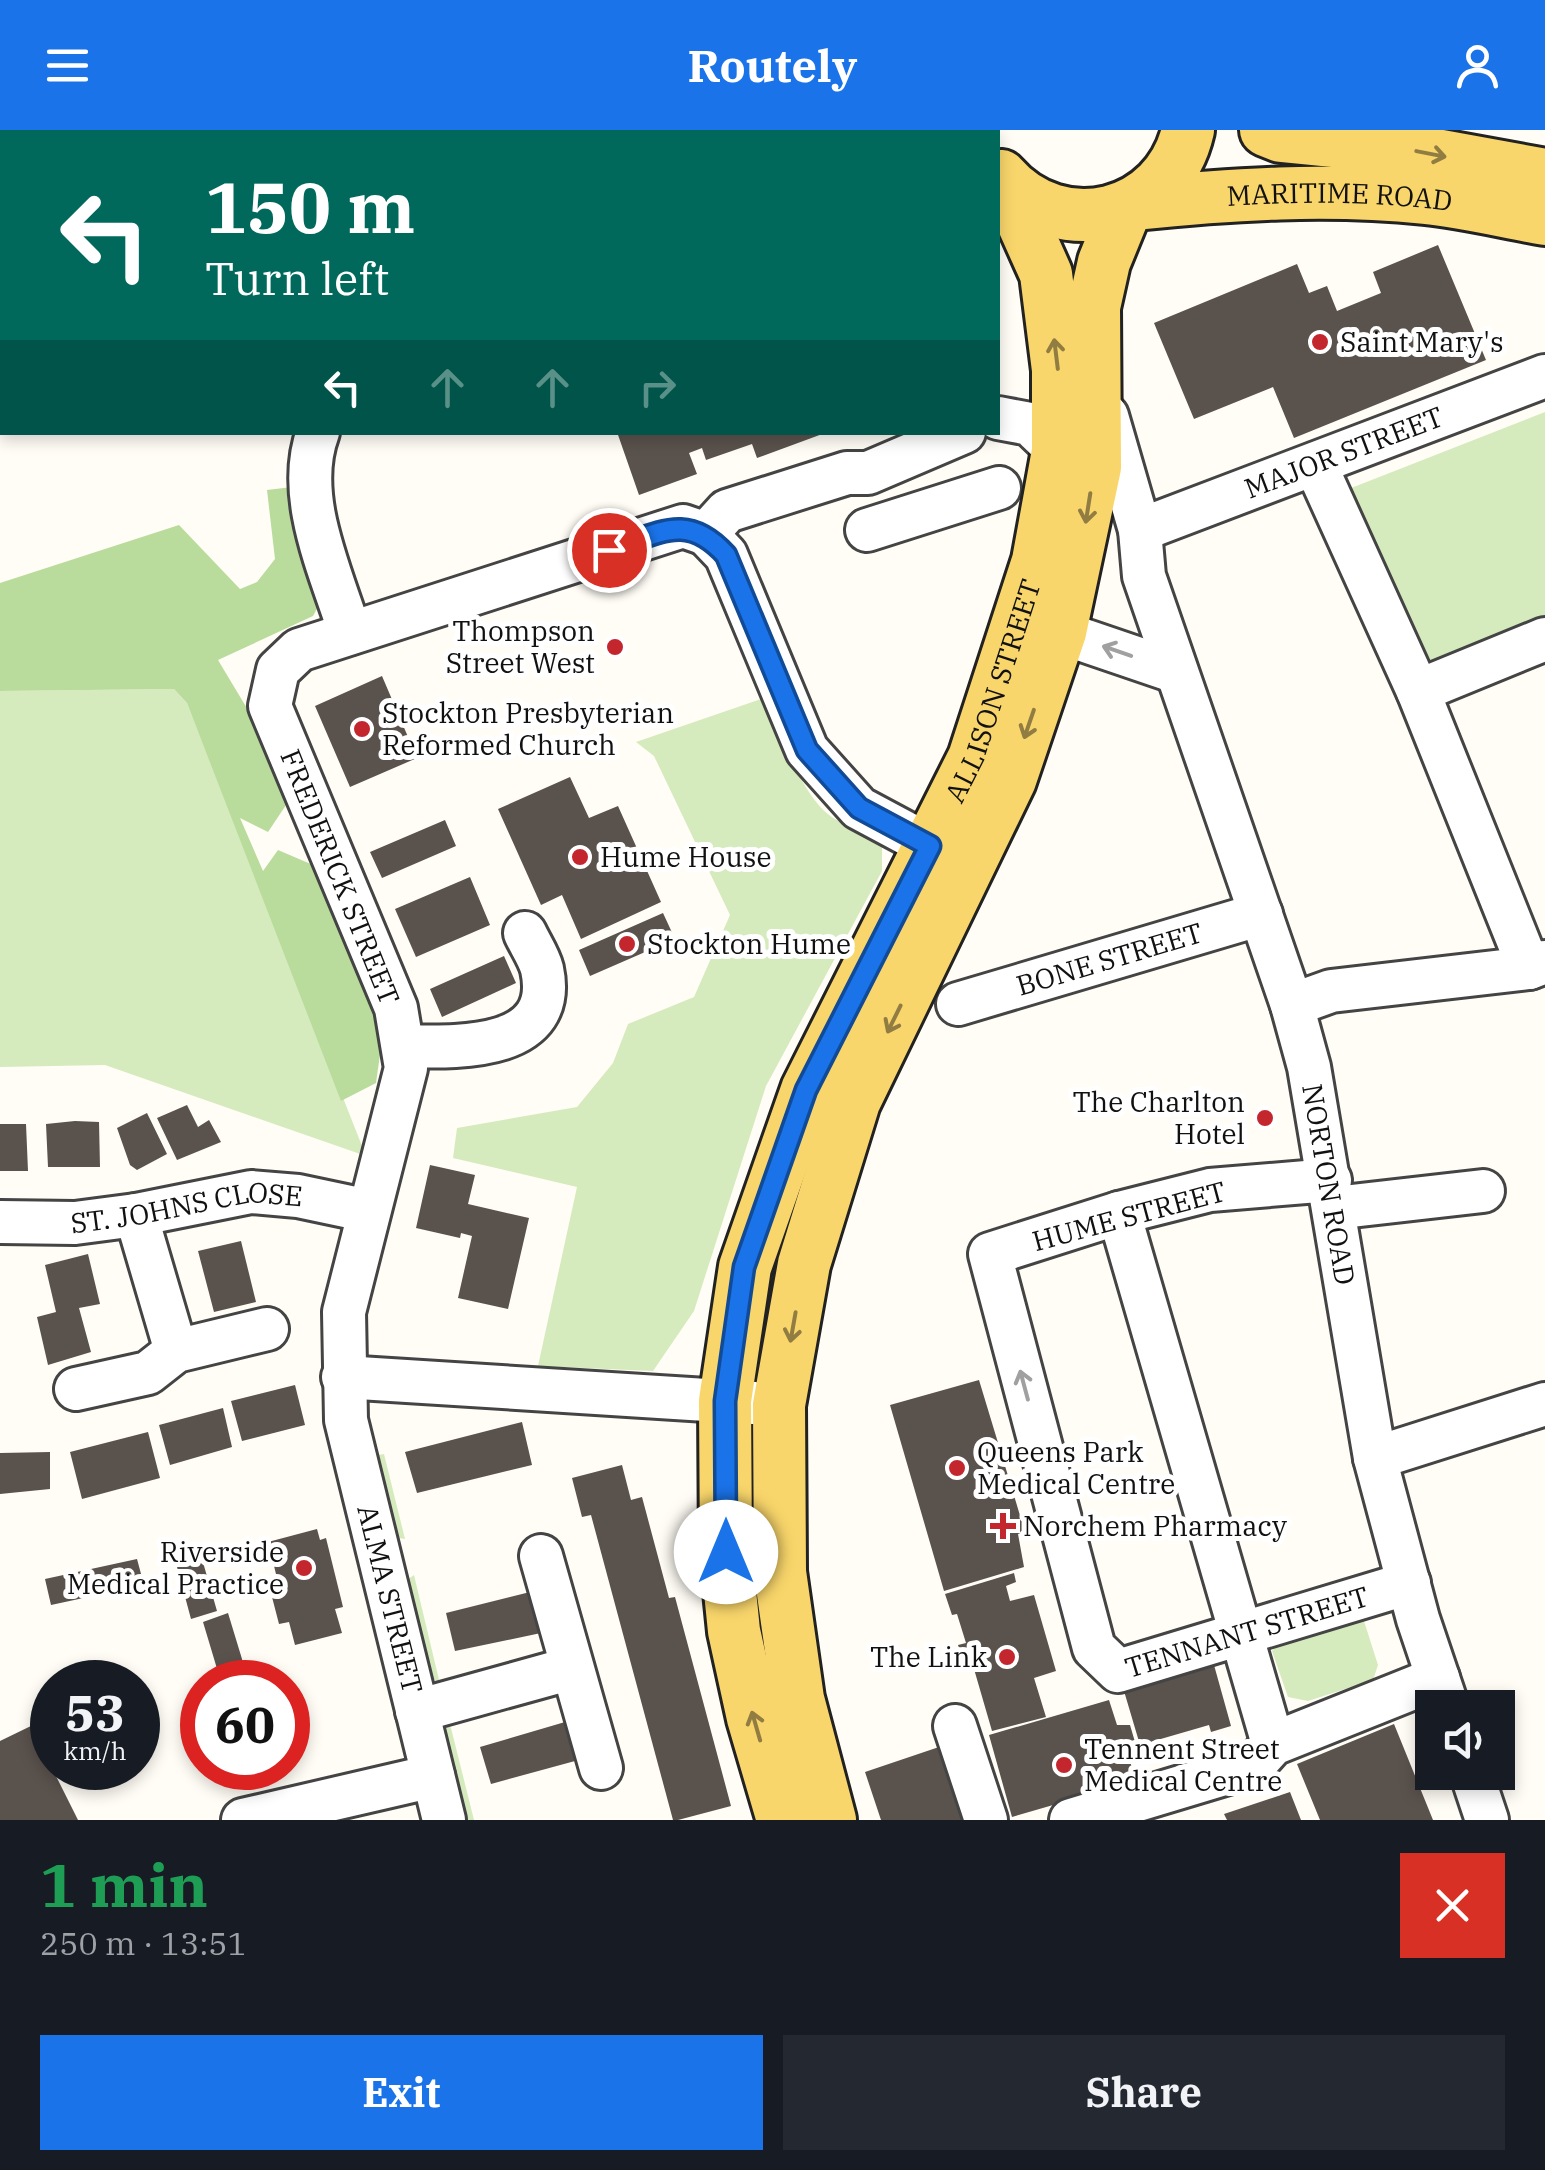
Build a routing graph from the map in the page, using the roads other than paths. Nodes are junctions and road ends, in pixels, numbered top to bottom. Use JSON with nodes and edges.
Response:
{"nodes":[{"id":1,"x":1188,"y":130,"type":"edge"},
{"id":2,"x":1266,"y":130,"type":"edge"},
{"id":3,"x":1001,"y":175,"type":"edge"},
{"id":4,"x":1545,"y":175,"type":"edge"},
{"id":5,"x":1130,"y":206,"type":"junction"},
{"id":6,"x":1545,"y":220,"type":"edge"},
{"id":7,"x":1097,"y":376,"type":"junction"},
{"id":8,"x":1545,"y":376,"type":"edge"},
{"id":9,"x":1000,"y":418,"type":"edge"},
{"id":10,"x":317,"y":435,"type":"edge"},
{"id":11,"x":957,"y":435,"type":"edge"},
{"id":12,"x":1058,"y":451,"type":"junction"},
{"id":13,"x":1315,"y":464,"type":"junction"},
{"id":14,"x":1000,"y":488,"type":"dead end"},
{"id":15,"x":867,"y":530,"type":"dead end"},
{"id":16,"x":1140,"y":530,"type":"junction"},
{"id":17,"x":706,"y":534,"type":"junction"},
{"id":18,"x":1041,"y":626,"type":"junction"},
{"id":19,"x":350,"y":633,"type":"junction"},
{"id":20,"x":1545,"y":639,"type":"edge"},
{"id":21,"x":1174,"y":671,"type":"junction"},
{"id":22,"x":1418,"y":692,"type":"junction"},
{"id":23,"x":930,"y":846,"type":"junction"},
{"id":24,"x":1261,"y":914,"type":"junction"},
{"id":25,"x":525,"y":933,"type":"dead end"},
{"id":26,"x":1537,"y":965,"type":"edge"},
{"id":27,"x":958,"y":1004,"type":"dead end"},
{"id":28,"x":1292,"y":1006,"type":"junction"},
{"id":29,"x":402,"y":1046,"type":"junction"},
{"id":30,"x":1483,"y":1191,"type":"dead end"},
{"id":31,"x":1332,"y":1194,"type":"junction"},
{"id":32,"x":369,"y":1211,"type":"junction"},
{"id":33,"x":1120,"y":1212,"type":"junction"},
{"id":34,"x":136,"y":1216,"type":"junction"},
{"id":35,"x":0,"y":1222,"type":"edge"},
{"id":36,"x":268,"y":1329,"type":"dead end"},
{"id":37,"x":176,"y":1351,"type":"junction"},
{"id":38,"x":343,"y":1377,"type":"junction"},
{"id":39,"x":76,"y":1390,"type":"dead end"},
{"id":40,"x":725,"y":1401,"type":"junction"},
{"id":41,"x":1545,"y":1404,"type":"edge"},
{"id":42,"x":779,"y":1405,"type":"junction"},
{"id":43,"x":1376,"y":1458,"type":"junction"},
{"id":44,"x":541,"y":1556,"type":"dead end"},
{"id":45,"x":1408,"y":1583,"type":"junction"},
{"id":46,"x":1242,"y":1632,"type":"junction"},
{"id":47,"x":1094,"y":1648,"type":"joint"},
{"id":48,"x":572,"y":1668,"type":"junction"},
{"id":49,"x":1442,"y":1690,"type":"edge"},
{"id":50,"x":1415,"y":1701,"type":"edge"},
{"id":51,"x":417,"y":1711,"type":"junction"},
{"id":52,"x":955,"y":1726,"type":"dead end"},
{"id":53,"x":1274,"y":1744,"type":"junction"},
{"id":54,"x":600,"y":1768,"type":"dead end"},
{"id":55,"x":433,"y":1776,"type":"junction"},
{"id":56,"x":1477,"y":1790,"type":"edge"},
{"id":57,"x":243,"y":1820,"type":"edge"},
{"id":58,"x":444,"y":1820,"type":"edge"},
{"id":59,"x":783,"y":1820,"type":"edge"},
{"id":60,"x":830,"y":1820,"type":"edge"},
{"id":61,"x":986,"y":1820,"type":"edge"},
{"id":62,"x":1071,"y":1820,"type":"edge"},
{"id":63,"x":1487,"y":1820,"type":"edge"}],
"edges":[{"from":1,"to":5,"type":"main road"},
{"from":2,"to":4,"type":"main road","name":"MARITIME ROAD","one_way":true},
{"from":3,"to":5,"type":"main road"},
{"from":12,"to":3,"type":"main road","name":"ALLISON STREET","one_way":true},
{"from":5,"to":6,"type":"main road","name":"MARITIME ROAD"},
{"from":5,"to":7,"type":"main road","name":"ALLISON STREET"},
{"from":7,"to":16,"type":"street","name":"NORTON ROAD"},
{"from":7,"to":18,"type":"main road","name":"ALLISON STREET","one_way":true},
{"from":8,"to":13,"type":"street","name":"MAJOR STREET"},
{"from":9,"to":12,"type":"street"},
{"from":10,"to":19,"type":"street"},
{"from":11,"to":17,"type":"street"},
{"from":12,"to":18,"type":"main road","name":"ALLISON STREET"},
{"from":13,"to":16,"type":"street","name":"MAJOR STREET"},
{"from":13,"to":22,"type":"street"},
{"from":14,"to":15,"type":"street"},
{"from":16,"to":21,"type":"street","name":"NORTON ROAD"},
{"from":17,"to":19,"type":"street"},
{"from":17,"to":23,"type":"street"},
{"from":21,"to":18,"type":"street","one_way":true},
{"from":18,"to":23,"type":"main road","name":"ALLISON STREET"},
{"from":18,"to":42,"type":"main road","name":"ALLISON STREET","one_way":true},
{"from":19,"to":29,"type":"street","name":"FREDERICK STREET"},
{"from":20,"to":22,"type":"street"},
{"from":21,"to":24,"type":"street","name":"NORTON ROAD"},
{"from":22,"to":26,"type":"street"},
{"from":23,"to":40,"type":"main road","name":"ALLISON STREET"},
{"from":24,"to":27,"type":"street","name":"BONE STREET"},
{"from":24,"to":28,"type":"street","name":"NORTON ROAD"},
{"from":25,"to":29,"type":"street"},
{"from":26,"to":28,"type":"street"},
{"from":28,"to":31,"type":"street","name":"NORTON ROAD"},
{"from":29,"to":32,"type":"street","name":"FREDERICK STREET"},
{"from":30,"to":31,"type":"street","name":"HUME STREET"},
{"from":31,"to":33,"type":"street","name":"HUME STREET"},
{"from":31,"to":43,"type":"street","name":"NORTON ROAD"},
{"from":32,"to":34,"type":"street","name":"ST. JOHNS CLOSE"},
{"from":32,"to":38,"type":"street","name":"FREDERICK STREET"},
{"from":33,"to":46,"type":"street"},
{"from":47,"to":33,"type":"street","name":"HUME STREET","one_way":true},
{"from":34,"to":35,"type":"street","name":"ST. JOHNS CLOSE"},
{"from":34,"to":37,"type":"street"},
{"from":36,"to":37,"type":"street"},
{"from":37,"to":39,"type":"street"},
{"from":38,"to":40,"type":"street"},
{"from":38,"to":51,"type":"street","name":"ALMA STREET"},
{"from":40,"to":42,"type":"street"},
{"from":59,"to":40,"type":"main road","name":"ALLISON STREET","one_way":true},
{"from":41,"to":43,"type":"street"},
{"from":42,"to":60,"type":"main road","name":"ALLISON STREET"},
{"from":43,"to":45,"type":"street","name":"NORTON ROAD"},
{"from":44,"to":48,"type":"street"},
{"from":45,"to":46,"type":"street","name":"TENNANT STREET"},
{"from":45,"to":49,"type":"street","name":"NORTON ROAD"},
{"from":46,"to":47,"type":"street","name":"TENNANT STREET"},
{"from":46,"to":53,"type":"street"},
{"from":48,"to":51,"type":"street"},
{"from":48,"to":54,"type":"street"},
{"from":50,"to":53,"type":"street"},
{"from":51,"to":55,"type":"street","name":"ALMA STREET"},
{"from":52,"to":61,"type":"street"},
{"from":53,"to":62,"type":"street"},
{"from":55,"to":57,"type":"street"},
{"from":55,"to":58,"type":"street","name":"ALMA STREET"},
{"from":56,"to":63,"type":"street"}]}
